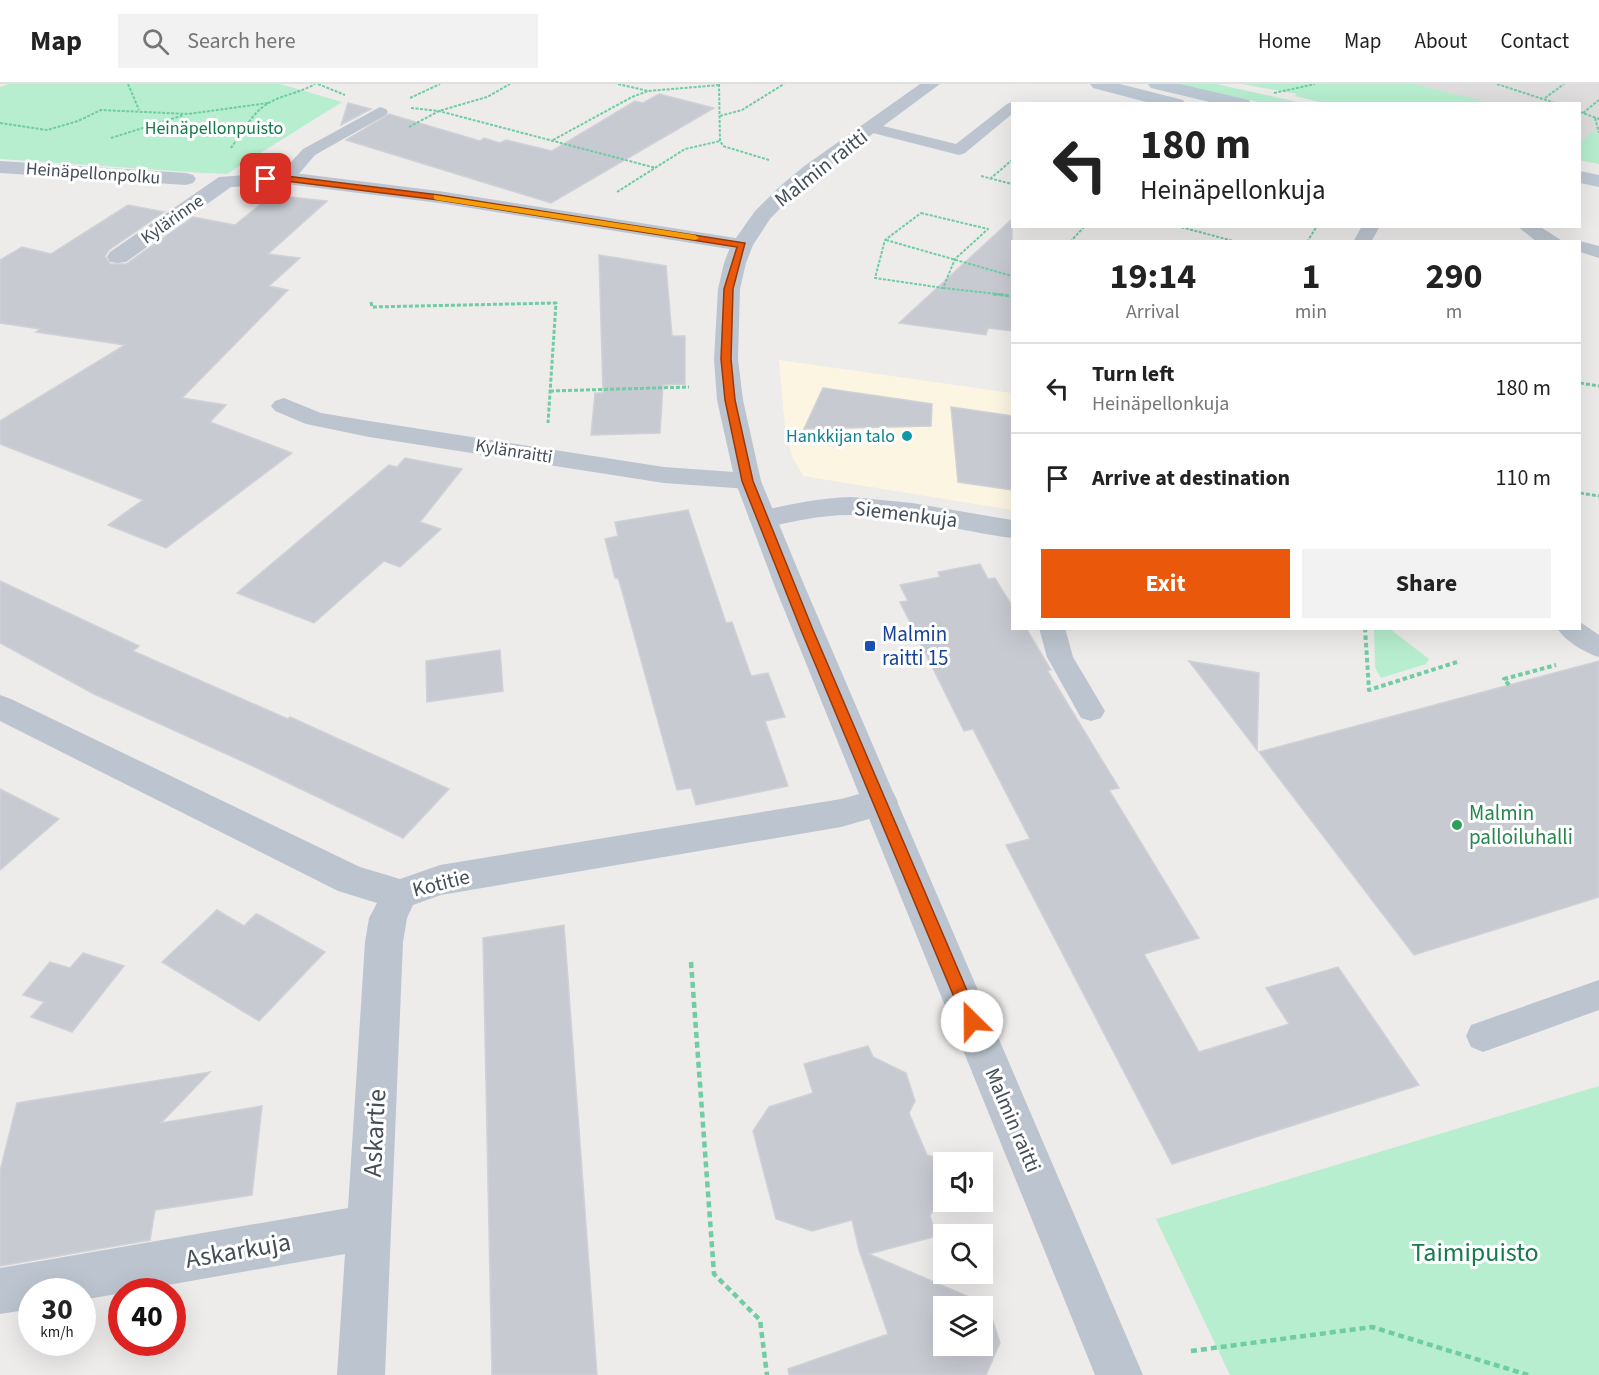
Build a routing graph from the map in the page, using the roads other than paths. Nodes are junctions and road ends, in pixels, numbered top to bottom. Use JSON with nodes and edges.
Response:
{"nodes":[{"id":1,"x":1099,"y":84,"type":"edge"},
{"id":2,"x":1157,"y":84,"type":"edge"},
{"id":3,"x":933,"y":86,"type":"edge"},
{"id":4,"x":1169,"y":102,"type":"edge"},
{"id":5,"x":1234,"y":102,"type":"edge"},
{"id":6,"x":1011,"y":107,"type":"edge"},
{"id":7,"x":380,"y":112,"type":"dead end"},
{"id":8,"x":871,"y":128,"type":"junction"},
{"id":9,"x":0,"y":167,"type":"edge"},
{"id":10,"x":1581,"y":177,"type":"edge"},
{"id":11,"x":286,"y":178,"type":"junction"},
{"id":12,"x":186,"y":179,"type":"dead end"},
{"id":13,"x":1599,"y":181,"type":"edge"},
{"id":14,"x":1581,"y":193,"type":"edge"},
{"id":15,"x":1599,"y":197,"type":"edge"},
{"id":16,"x":1529,"y":228,"type":"edge"},
{"id":17,"x":1546,"y":240,"type":"edge"},
{"id":18,"x":742,"y":245,"type":"junction"},
{"id":19,"x":1581,"y":247,"type":"edge"},
{"id":20,"x":1599,"y":252,"type":"edge"},
{"id":21,"x":118,"y":257,"type":"dead end"},
{"id":22,"x":284,"y":406,"type":"dead end"},
{"id":23,"x":748,"y":481,"type":"junction"},
{"id":24,"x":763,"y":519,"type":"junction"},
{"id":25,"x":1011,"y":530,"type":"edge"},
{"id":26,"x":1053,"y":630,"type":"edge"},
{"id":27,"x":1573,"y":630,"type":"edge"},
{"id":28,"x":1599,"y":648,"type":"edge"},
{"id":29,"x":0,"y":707,"type":"edge"},
{"id":30,"x":1091,"y":711,"type":"dead end"},
{"id":31,"x":881,"y":802,"type":"junction"},
{"id":32,"x":400,"y":894,"type":"junction"},
{"id":33,"x":1599,"y":995,"type":"edge"},
{"id":34,"x":1483,"y":1036,"type":"dead end"},
{"id":35,"x":370,"y":1227,"type":"junction"},
{"id":36,"x":0,"y":1291,"type":"edge"},
{"id":37,"x":361,"y":1375,"type":"edge"},
{"id":38,"x":1119,"y":1375,"type":"edge"}],
"edges":[{"from":1,"to":4,"type":"main road"},
{"from":2,"to":5,"type":"main road"},
{"from":3,"to":8,"type":"street","name":"Malmin raitti"},
{"from":6,"to":8,"type":"lane"},
{"from":7,"to":11,"type":"lane"},
{"from":8,"to":18,"type":"street","name":"Malmin raitti"},
{"from":9,"to":12,"type":"street","name":"Heinäpellonpolku"},
{"from":10,"to":13,"type":"main road"},
{"from":11,"to":18,"type":"street"},
{"from":11,"to":21,"type":"street","name":"Kylärinne"},
{"from":14,"to":15,"type":"main road"},
{"from":16,"to":17,"type":"lane"},
{"from":18,"to":23,"type":"street","name":"Malmin raitti"},
{"from":19,"to":20,"type":"lane"},
{"from":22,"to":23,"type":"street","name":"Kylänraitti"},
{"from":23,"to":24,"type":"street","name":"Malmin raitti"},
{"from":24,"to":25,"type":"street","name":"Siemenkuja"},
{"from":24,"to":31,"type":"street","name":"Malmin raitti"},
{"from":26,"to":30,"type":"lane"},
{"from":27,"to":28,"type":"lane"},
{"from":29,"to":32,"type":"street","name":"Kotitie"},
{"from":31,"to":32,"type":"street","name":"Kotitie"},
{"from":31,"to":38,"type":"street","name":"Malmin raitti"},
{"from":32,"to":35,"type":"street","name":"Askartie"},
{"from":33,"to":34,"type":"lane"},
{"from":35,"to":36,"type":"street","name":"Askarkuja"},
{"from":35,"to":37,"type":"street","name":"Askartie"}]}
